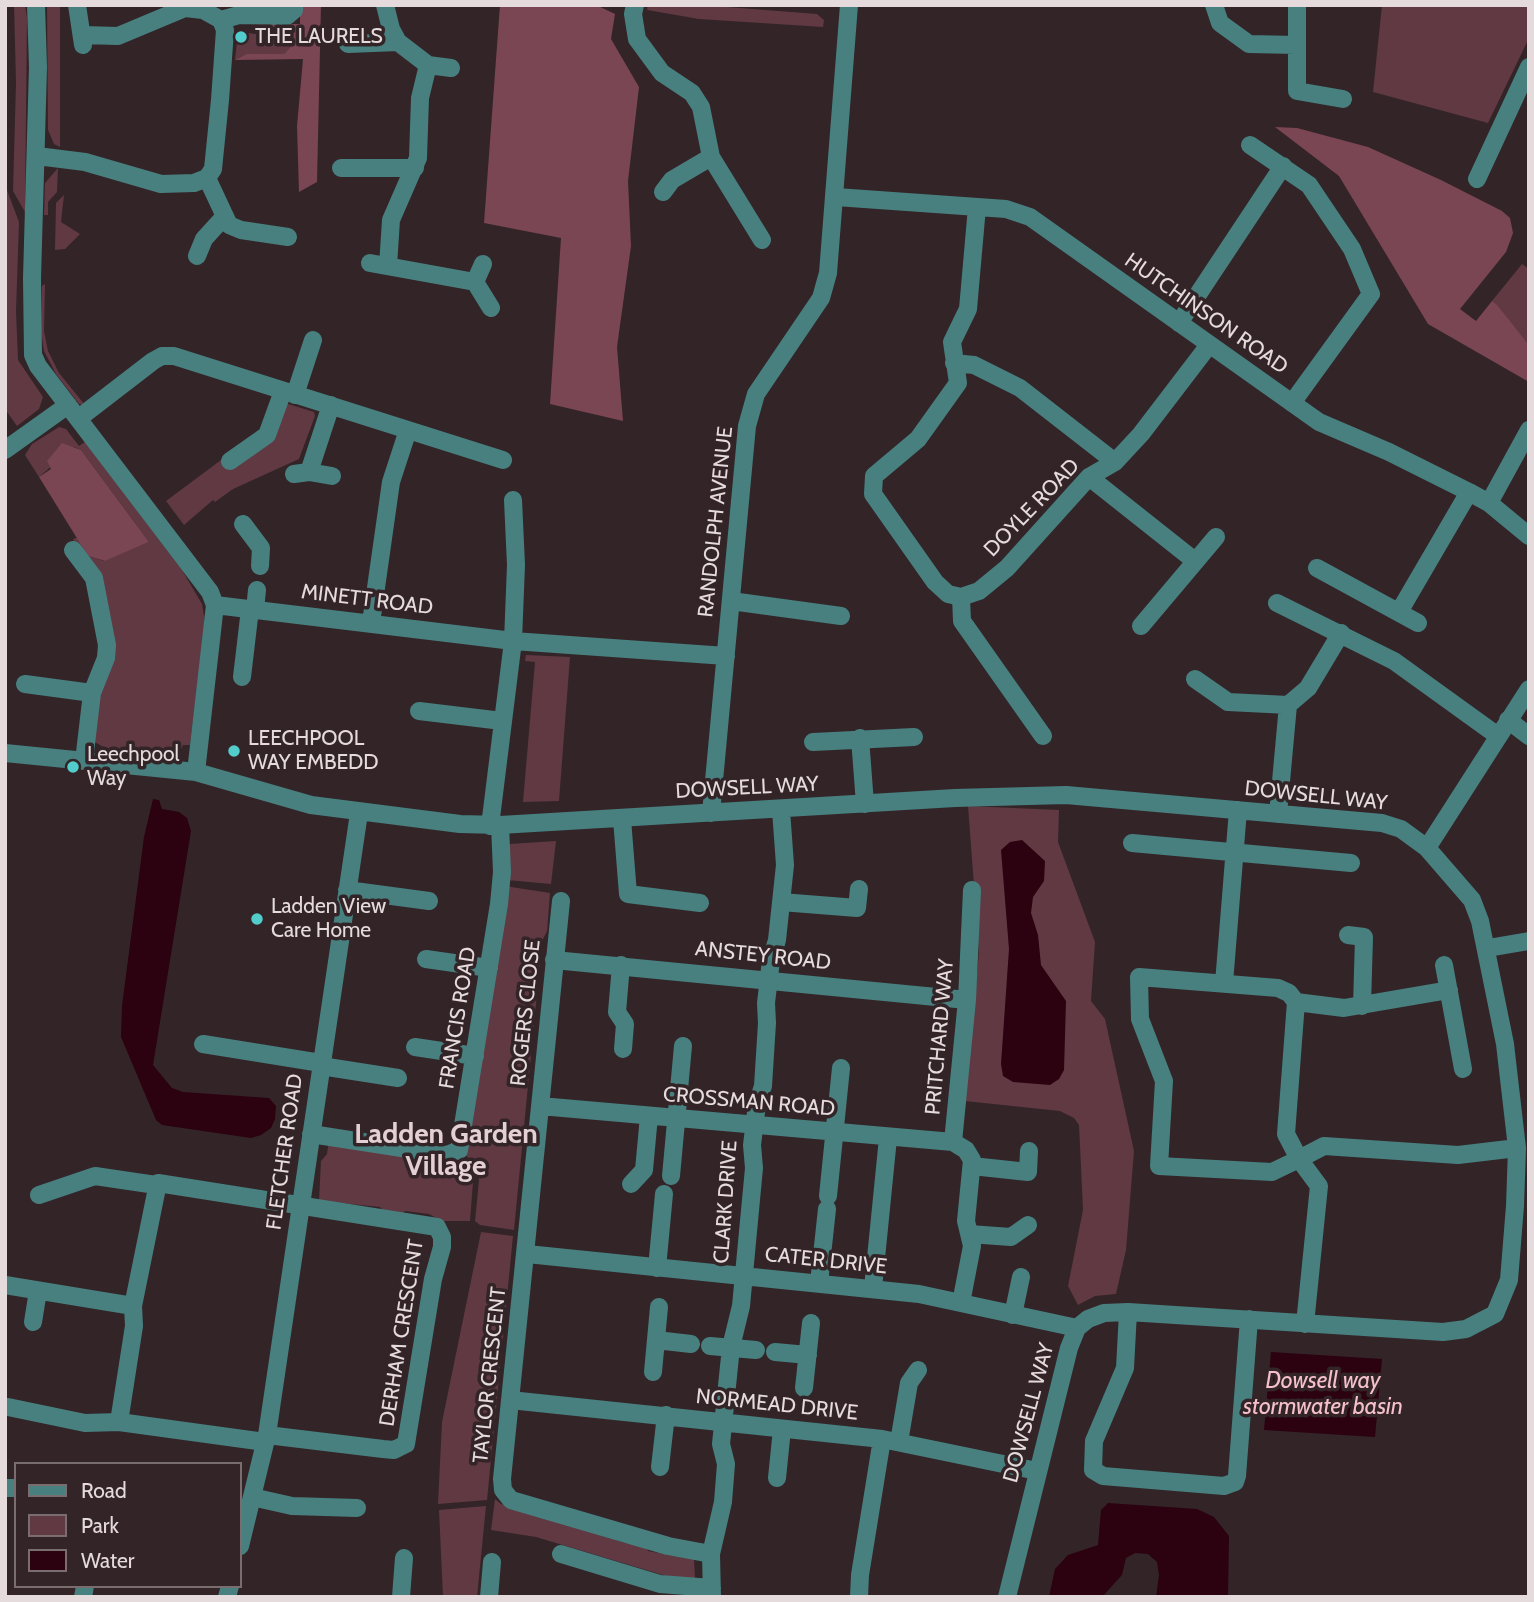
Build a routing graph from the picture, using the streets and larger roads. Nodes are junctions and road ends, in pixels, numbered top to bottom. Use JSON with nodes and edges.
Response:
{"nodes":[{"id":1,"x":36,"y":5,"type":"edge"},
{"id":2,"x":77,"y":5,"type":"edge"},
{"id":3,"x":294,"y":5,"type":"edge"},
{"id":4,"x":385,"y":5,"type":"edge"},
{"id":5,"x":635,"y":5,"type":"edge"},
{"id":6,"x":849,"y":5,"type":"edge"},
{"id":7,"x":1214,"y":5,"type":"edge"},
{"id":8,"x":1297,"y":5,"type":"edge"},
{"id":9,"x":221,"y":20,"type":"junction"},
{"id":10,"x":398,"y":42,"type":"junction"},
{"id":11,"x":348,"y":44,"type":"dead end"},
{"id":12,"x":1297,"y":53,"type":"junction"},
{"id":13,"x":428,"y":65,"type":"junction"},
{"id":14,"x":1529,"y":67,"type":"edge"},
{"id":15,"x":451,"y":68,"type":"dead end"},
{"id":16,"x":1343,"y":99,"type":"dead end"},
{"id":17,"x":1250,"y":145,"type":"dead end"},
{"id":18,"x":37,"y":156,"type":"junction"},
{"id":19,"x":711,"y":157,"type":"junction"},
{"id":20,"x":1283,"y":166,"type":"junction"},
{"id":21,"x":341,"y":168,"type":"dead end"},
{"id":22,"x":415,"y":168,"type":"junction"},
{"id":23,"x":207,"y":178,"type":"junction"},
{"id":24,"x":1477,"y":179,"type":"dead end"},
{"id":25,"x":663,"y":192,"type":"dead end"},
{"id":26,"x":836,"y":197,"type":"junction"},
{"id":27,"x":977,"y":207,"type":"junction"},
{"id":28,"x":224,"y":217,"type":"junction"},
{"id":29,"x":288,"y":237,"type":"dead end"},
{"id":30,"x":762,"y":240,"type":"dead end"},
{"id":31,"x":197,"y":256,"type":"dead end"},
{"id":32,"x":483,"y":264,"type":"dead end"},
{"id":33,"x":475,"y":282,"type":"junction"},
{"id":34,"x":491,"y":308,"type":"dead end"},
{"id":35,"x":1179,"y":323,"type":"junction"},
{"id":36,"x":313,"y":340,"type":"dead end"},
{"id":37,"x":1209,"y":345,"type":"junction"},
{"id":38,"x":954,"y":363,"type":"junction"},
{"id":39,"x":289,"y":393,"type":"junction"},
{"id":40,"x":1292,"y":403,"type":"junction"},
{"id":41,"x":331,"y":405,"type":"junction"},
{"id":42,"x":73,"y":411,"type":"junction"},
{"id":43,"x":408,"y":429,"type":"junction"},
{"id":44,"x":1529,"y":430,"type":"edge"},
{"id":45,"x":5,"y":450,"type":"edge"},
{"id":46,"x":503,"y":460,"type":"dead end"},
{"id":47,"x":229,"y":461,"type":"dead end"},
{"id":48,"x":1115,"y":462,"type":"junction"},
{"id":49,"x":332,"y":476,"type":"dead end"},
{"id":50,"x":1089,"y":477,"type":"junction"},
{"id":51,"x":1469,"y":492,"type":"junction"},
{"id":52,"x":513,"y":500,"type":"dead end"},
{"id":53,"x":1489,"y":503,"type":"junction"},
{"id":54,"x":243,"y":524,"type":"dead end"},
{"id":55,"x":1529,"y":536,"type":"edge"},
{"id":56,"x":1216,"y":537,"type":"dead end"},
{"id":57,"x":73,"y":550,"type":"dead end"},
{"id":58,"x":1195,"y":561,"type":"junction"},
{"id":59,"x":260,"y":566,"type":"dead end"},
{"id":60,"x":1317,"y":568,"type":"dead end"},
{"id":61,"x":257,"y":590,"type":"dead end"},
{"id":62,"x":961,"y":597,"type":"junction"},
{"id":63,"x":731,"y":601,"type":"junction"},
{"id":64,"x":1277,"y":603,"type":"dead end"},
{"id":65,"x":215,"y":604,"type":"junction"},
{"id":66,"x":253,"y":610,"type":"junction"},
{"id":67,"x":1398,"y":612,"type":"junction"},
{"id":68,"x":841,"y":616,"type":"dead end"},
{"id":69,"x":371,"y":623,"type":"junction"},
{"id":70,"x":1418,"y":623,"type":"dead end"},
{"id":71,"x":1141,"y":626,"type":"dead end"},
{"id":72,"x":1341,"y":633,"type":"junction"},
{"id":73,"x":513,"y":641,"type":"junction"},
{"id":74,"x":726,"y":656,"type":"junction"},
{"id":75,"x":242,"y":677,"type":"dead end"},
{"id":76,"x":1195,"y":679,"type":"dead end"},
{"id":77,"x":25,"y":684,"type":"dead end"},
{"id":78,"x":1529,"y":689,"type":"edge"},
{"id":79,"x":92,"y":693,"type":"junction"},
{"id":80,"x":1288,"y":705,"type":"junction"},
{"id":81,"x":419,"y":711,"type":"dead end"},
{"id":82,"x":1508,"y":720,"type":"junction"},
{"id":83,"x":502,"y":721,"type":"junction"},
{"id":84,"x":1043,"y":736,"type":"dead end"},
{"id":85,"x":1498,"y":736,"type":"junction"},
{"id":86,"x":1529,"y":736,"type":"edge"},
{"id":87,"x":914,"y":737,"type":"dead end"},
{"id":88,"x":860,"y":738,"type":"junction"},
{"id":89,"x":813,"y":742,"type":"dead end"},
{"id":90,"x":5,"y":753,"type":"edge"},
{"id":91,"x":83,"y":761,"type":"junction"},
{"id":92,"x":196,"y":772,"type":"junction"},
{"id":93,"x":865,"y":804,"type":"junction"},
{"id":94,"x":781,"y":810,"type":"junction"},
{"id":95,"x":1238,"y":810,"type":"junction"},
{"id":96,"x":359,"y":813,"type":"junction"},
{"id":97,"x":711,"y":813,"type":"junction"},
{"id":98,"x":1278,"y":814,"type":"junction"},
{"id":99,"x":622,"y":819,"type":"junction"},
{"id":100,"x":495,"y":825,"type":"junction"},
{"id":101,"x":1132,"y":843,"type":"dead end"},
{"id":102,"x":1427,"y":848,"type":"junction"},
{"id":103,"x":1235,"y":853,"type":"junction"},
{"id":104,"x":1351,"y":863,"type":"dead end"},
{"id":105,"x":859,"y":889,"type":"dead end"},
{"id":106,"x":347,"y":890,"type":"junction"},
{"id":107,"x":972,"y":890,"type":"dead end"},
{"id":108,"x":429,"y":901,"type":"dead end"},
{"id":109,"x":561,"y":901,"type":"dead end"},
{"id":110,"x":700,"y":902,"type":"dead end"},
{"id":111,"x":781,"y":902,"type":"junction"},
{"id":112,"x":1348,"y":935,"type":"dead end"},
{"id":113,"x":1529,"y":941,"type":"edge"},
{"id":114,"x":1488,"y":948,"type":"junction"},
{"id":115,"x":426,"y":959,"type":"dead end"},
{"id":116,"x":554,"y":960,"type":"junction"},
{"id":117,"x":621,"y":965,"type":"junction"},
{"id":118,"x":1444,"y":965,"type":"dead end"},
{"id":119,"x":489,"y":968,"type":"junction"},
{"id":120,"x":769,"y":979,"type":"junction"},
{"id":121,"x":1224,"y":984,"type":"junction"},
{"id":122,"x":1449,"y":990,"type":"junction"},
{"id":123,"x":967,"y":1000,"type":"junction"},
{"id":124,"x":1296,"y":1002,"type":"junction"},
{"id":125,"x":1362,"y":1006,"type":"junction"},
{"id":126,"x":203,"y":1044,"type":"dead end"},
{"id":127,"x":683,"y":1046,"type":"dead end"},
{"id":128,"x":415,"y":1047,"type":"dead end"},
{"id":129,"x":623,"y":1049,"type":"dead end"},
{"id":130,"x":475,"y":1056,"type":"junction"},
{"id":131,"x":321,"y":1064,"type":"junction"},
{"id":132,"x":841,"y":1068,"type":"dead end"},
{"id":133,"x":1463,"y":1069,"type":"dead end"},
{"id":134,"x":398,"y":1078,"type":"dead end"},
{"id":135,"x":540,"y":1106,"type":"junction"},
{"id":136,"x":649,"y":1116,"type":"junction"},
{"id":137,"x":676,"y":1118,"type":"junction"},
{"id":138,"x":754,"y":1125,"type":"junction"},
{"id":139,"x":834,"y":1133,"type":"junction"},
{"id":140,"x":311,"y":1134,"type":"junction"},
{"id":141,"x":888,"y":1138,"type":"junction"},
{"id":142,"x":953,"y":1142,"type":"junction"},
{"id":143,"x":1517,"y":1148,"type":"junction"},
{"id":144,"x":1029,"y":1151,"type":"dead end"},
{"id":145,"x":1299,"y":1159,"type":"junction"},
{"id":146,"x":972,"y":1166,"type":"junction"},
{"id":147,"x":671,"y":1175,"type":"dead end"},
{"id":148,"x":631,"y":1184,"type":"dead end"},
{"id":149,"x":156,"y":1185,"type":"junction"},
{"id":150,"x":664,"y":1194,"type":"dead end"},
{"id":151,"x":39,"y":1195,"type":"dead end"},
{"id":152,"x":300,"y":1204,"type":"junction"},
{"id":153,"x":1028,"y":1225,"type":"dead end"},
{"id":154,"x":969,"y":1234,"type":"junction"},
{"id":155,"x":527,"y":1254,"type":"junction"},
{"id":156,"x":657,"y":1268,"type":"junction"},
{"id":157,"x":744,"y":1275,"type":"junction"},
{"id":158,"x":1021,"y":1278,"type":"dead end"},
{"id":159,"x":819,"y":1283,"type":"junction"},
{"id":160,"x":5,"y":1285,"type":"edge"},
{"id":161,"x":873,"y":1288,"type":"junction"},
{"id":162,"x":38,"y":1291,"type":"junction"},
{"id":163,"x":961,"y":1303,"type":"junction"},
{"id":164,"x":133,"y":1306,"type":"junction"},
{"id":165,"x":659,"y":1307,"type":"dead end"},
{"id":166,"x":1128,"y":1312,"type":"junction"},
{"id":167,"x":1013,"y":1315,"type":"junction"},
{"id":168,"x":1249,"y":1319,"type":"junction"},
{"id":169,"x":33,"y":1322,"type":"dead end"},
{"id":170,"x":811,"y":1323,"type":"dead end"},
{"id":171,"x":1305,"y":1324,"type":"junction"},
{"id":172,"x":1077,"y":1328,"type":"junction"},
{"id":173,"x":656,"y":1340,"type":"junction"},
{"id":174,"x":691,"y":1344,"type":"dead end"},
{"id":175,"x":710,"y":1346,"type":"dead end"},
{"id":176,"x":731,"y":1347,"type":"junction"},
{"id":177,"x":756,"y":1350,"type":"dead end"},
{"id":178,"x":775,"y":1352,"type":"dead end"},
{"id":179,"x":808,"y":1355,"type":"junction"},
{"id":180,"x":918,"y":1370,"type":"dead end"},
{"id":181,"x":653,"y":1373,"type":"dead end"},
{"id":182,"x":804,"y":1388,"type":"dead end"},
{"id":183,"x":510,"y":1400,"type":"junction"},
{"id":184,"x":8,"y":1407,"type":"dead end"},
{"id":185,"x":666,"y":1415,"type":"junction"},
{"id":186,"x":119,"y":1422,"type":"junction"},
{"id":187,"x":724,"y":1422,"type":"junction"},
{"id":188,"x":782,"y":1429,"type":"junction"},
{"id":189,"x":266,"y":1438,"type":"junction"},
{"id":190,"x":890,"y":1441,"type":"junction"},
{"id":191,"x":660,"y":1467,"type":"dead end"},
{"id":192,"x":1037,"y":1471,"type":"junction"},
{"id":193,"x":777,"y":1478,"type":"dead end"},
{"id":194,"x":252,"y":1497,"type":"junction"},
{"id":195,"x":357,"y":1508,"type":"dead end"},
{"id":196,"x":242,"y":1538,"type":"edge"},
{"id":197,"x":711,"y":1553,"type":"junction"},
{"id":198,"x":561,"y":1554,"type":"dead end"},
{"id":199,"x":404,"y":1558,"type":"dead end"},
{"id":200,"x":492,"y":1562,"type":"dead end"},
{"id":201,"x":712,"y":1592,"type":"edge"},
{"id":202,"x":401,"y":1597,"type":"edge"},
{"id":203,"x":489,"y":1597,"type":"edge"},
{"id":204,"x":859,"y":1597,"type":"edge"},
{"id":205,"x":1007,"y":1597,"type":"edge"}],
"edges":[{"from":1,"to":18,"type":"street"},
{"from":2,"to":9,"type":"street"},
{"from":3,"to":9,"type":"street"},
{"from":4,"to":10,"type":"street"},
{"from":5,"to":19,"type":"street"},
{"from":6,"to":26,"type":"street","name":"RANDOLPH AVENUE"},
{"from":7,"to":12,"type":"street"},
{"from":8,"to":12,"type":"street"},
{"from":9,"to":23,"type":"street"},
{"from":10,"to":11,"type":"street"},
{"from":10,"to":13,"type":"street"},
{"from":12,"to":16,"type":"street"},
{"from":13,"to":15,"type":"street"},
{"from":13,"to":22,"type":"street"},
{"from":14,"to":24,"type":"street"},
{"from":17,"to":20,"type":"street"},
{"from":18,"to":23,"type":"street"},
{"from":18,"to":42,"type":"street"},
{"from":19,"to":25,"type":"street"},
{"from":19,"to":30,"type":"street"},
{"from":20,"to":35,"type":"street"},
{"from":20,"to":40,"type":"street"},
{"from":21,"to":22,"type":"street"},
{"from":22,"to":33,"type":"street"},
{"from":23,"to":28,"type":"street"},
{"from":26,"to":27,"type":"street","name":"HUTCHINSON ROAD"},
{"from":26,"to":63,"type":"street","name":"RANDOLPH AVENUE"},
{"from":27,"to":35,"type":"street","name":"HUTCHINSON ROAD"},
{"from":27,"to":38,"type":"street"},
{"from":28,"to":29,"type":"street"},
{"from":28,"to":31,"type":"street"},
{"from":32,"to":33,"type":"street"},
{"from":33,"to":34,"type":"street"},
{"from":35,"to":37,"type":"street","name":"HUTCHINSON ROAD"},
{"from":36,"to":39,"type":"street"},
{"from":37,"to":40,"type":"street","name":"HUTCHINSON ROAD"},
{"from":37,"to":48,"type":"street","name":"DOYLE ROAD"},
{"from":38,"to":48,"type":"street"},
{"from":38,"to":62,"type":"street"},
{"from":39,"to":41,"type":"street"},
{"from":39,"to":42,"type":"street"},
{"from":39,"to":47,"type":"street"},
{"from":40,"to":51,"type":"street","name":"HUTCHINSON ROAD"},
{"from":41,"to":43,"type":"street"},
{"from":41,"to":49,"type":"street"},
{"from":42,"to":45,"type":"street"},
{"from":42,"to":65,"type":"street"},
{"from":43,"to":46,"type":"street"},
{"from":43,"to":69,"type":"street"},
{"from":44,"to":53,"type":"street"},
{"from":48,"to":50,"type":"street","name":"DOYLE ROAD"},
{"from":50,"to":58,"type":"street"},
{"from":50,"to":62,"type":"street","name":"DOYLE ROAD"},
{"from":51,"to":53,"type":"street","name":"HUTCHINSON ROAD"},
{"from":51,"to":67,"type":"street"},
{"from":52,"to":73,"type":"street"},
{"from":53,"to":55,"type":"street","name":"HUTCHINSON ROAD"},
{"from":54,"to":59,"type":"street"},
{"from":56,"to":58,"type":"street"},
{"from":57,"to":79,"type":"street"},
{"from":58,"to":71,"type":"street"},
{"from":60,"to":67,"type":"street"},
{"from":61,"to":66,"type":"street"},
{"from":62,"to":84,"type":"street"},
{"from":63,"to":68,"type":"street"},
{"from":63,"to":74,"type":"street","name":"RANDOLPH AVENUE"},
{"from":64,"to":72,"type":"street"},
{"from":65,"to":66,"type":"street","name":"MINETT ROAD"},
{"from":65,"to":92,"type":"street"},
{"from":66,"to":69,"type":"street","name":"MINETT ROAD"},
{"from":66,"to":75,"type":"street"},
{"from":67,"to":70,"type":"street"},
{"from":69,"to":73,"type":"street","name":"MINETT ROAD"},
{"from":72,"to":80,"type":"street"},
{"from":72,"to":85,"type":"street"},
{"from":73,"to":74,"type":"street","name":"MINETT ROAD"},
{"from":73,"to":83,"type":"street"},
{"from":74,"to":97,"type":"street","name":"RANDOLPH AVENUE"},
{"from":76,"to":80,"type":"street"},
{"from":77,"to":79,"type":"street"},
{"from":78,"to":82,"type":"street"},
{"from":79,"to":91,"type":"street"},
{"from":80,"to":98,"type":"street"},
{"from":81,"to":83,"type":"street"},
{"from":82,"to":85,"type":"street"},
{"from":82,"to":86,"type":"street"},
{"from":83,"to":100,"type":"street","name":"FRANCIS ROAD"},
{"from":85,"to":102,"type":"street"},
{"from":87,"to":88,"type":"street"},
{"from":88,"to":89,"type":"street"},
{"from":88,"to":93,"type":"street"},
{"from":90,"to":91,"type":"street","name":"DOWSELL WAY"},
{"from":91,"to":92,"type":"street","name":"DOWSELL WAY"},
{"from":92,"to":96,"type":"street","name":"DOWSELL WAY"},
{"from":93,"to":94,"type":"street","name":"DOWSELL WAY"},
{"from":93,"to":95,"type":"street","name":"DOWSELL WAY"},
{"from":94,"to":97,"type":"street","name":"DOWSELL WAY"},
{"from":94,"to":111,"type":"street","name":"CLARK DRIVE"},
{"from":95,"to":98,"type":"street","name":"DOWSELL WAY"},
{"from":95,"to":103,"type":"street"},
{"from":96,"to":100,"type":"street","name":"DOWSELL WAY"},
{"from":96,"to":106,"type":"street","name":"FLETCHER ROAD"},
{"from":97,"to":99,"type":"street","name":"DOWSELL WAY"},
{"from":98,"to":102,"type":"street","name":"DOWSELL WAY"},
{"from":99,"to":100,"type":"street","name":"DOWSELL WAY"},
{"from":99,"to":110,"type":"street"},
{"from":100,"to":119,"type":"street","name":"FRANCIS ROAD"},
{"from":101,"to":103,"type":"street"},
{"from":102,"to":114,"type":"street","name":"DOWSELL WAY"},
{"from":103,"to":104,"type":"street"},
{"from":103,"to":121,"type":"street"},
{"from":105,"to":111,"type":"street"},
{"from":106,"to":108,"type":"street"},
{"from":106,"to":131,"type":"street","name":"FLETCHER ROAD"},
{"from":107,"to":123,"type":"street","name":"PRITCHARD WAY"},
{"from":109,"to":116,"type":"street","name":"ROGERS CLOSE"},
{"from":111,"to":120,"type":"street","name":"CLARK DRIVE"},
{"from":112,"to":125,"type":"street"},
{"from":113,"to":114,"type":"street"},
{"from":114,"to":143,"type":"street","name":"DOWSELL WAY"},
{"from":115,"to":119,"type":"street"},
{"from":116,"to":117,"type":"street","name":"ANSTEY ROAD"},
{"from":116,"to":135,"type":"street","name":"ROGERS CLOSE"},
{"from":117,"to":120,"type":"street","name":"ANSTEY ROAD"},
{"from":117,"to":129,"type":"street"},
{"from":118,"to":122,"type":"street"},
{"from":119,"to":130,"type":"street","name":"FRANCIS ROAD"},
{"from":120,"to":123,"type":"street","name":"ANSTEY ROAD"},
{"from":120,"to":138,"type":"street","name":"CLARK DRIVE"},
{"from":121,"to":124,"type":"street"},
{"from":121,"to":145,"type":"street"},
{"from":122,"to":125,"type":"street"},
{"from":122,"to":133,"type":"street"},
{"from":123,"to":142,"type":"street","name":"PRITCHARD WAY"},
{"from":124,"to":125,"type":"street"},
{"from":124,"to":145,"type":"street"},
{"from":126,"to":131,"type":"street"},
{"from":127,"to":137,"type":"street"},
{"from":128,"to":130,"type":"street"},
{"from":130,"to":140,"type":"street","name":"FRANCIS ROAD"},
{"from":131,"to":134,"type":"street"},
{"from":131,"to":140,"type":"street","name":"FLETCHER ROAD"},
{"from":132,"to":139,"type":"street"},
{"from":135,"to":136,"type":"street","name":"CROSSMAN ROAD"},
{"from":135,"to":155,"type":"street","name":"ROGERS CLOSE"},
{"from":136,"to":137,"type":"street","name":"CROSSMAN ROAD"},
{"from":136,"to":148,"type":"street"},
{"from":137,"to":138,"type":"street","name":"CROSSMAN ROAD"},
{"from":137,"to":147,"type":"street"},
{"from":138,"to":139,"type":"street","name":"CROSSMAN ROAD"},
{"from":138,"to":157,"type":"street","name":"CLARK DRIVE"},
{"from":139,"to":141,"type":"street","name":"CROSSMAN ROAD"},
{"from":139,"to":159,"type":"street"},
{"from":140,"to":152,"type":"street","name":"FLETCHER ROAD"},
{"from":141,"to":142,"type":"street","name":"CROSSMAN ROAD"},
{"from":141,"to":161,"type":"street"},
{"from":142,"to":146,"type":"street","name":"PRITCHARD WAY"},
{"from":143,"to":145,"type":"street"},
{"from":143,"to":171,"type":"street","name":"DOWSELL WAY"},
{"from":144,"to":146,"type":"street"},
{"from":145,"to":171,"type":"street"},
{"from":146,"to":154,"type":"street"},
{"from":149,"to":151,"type":"street"},
{"from":149,"to":152,"type":"street"},
{"from":149,"to":164,"type":"street"},
{"from":150,"to":156,"type":"street"},
{"from":152,"to":189,"type":"street","name":"FLETCHER ROAD"},
{"from":152,"to":189,"type":"street","name":"DERHAM CRESCENT"},
{"from":153,"to":154,"type":"street"},
{"from":154,"to":163,"type":"street"},
{"from":155,"to":156,"type":"street","name":"CATER DRIVE"},
{"from":155,"to":183,"type":"street","name":"TAYLOR CRESCENT"},
{"from":156,"to":157,"type":"street","name":"CATER DRIVE"},
{"from":157,"to":159,"type":"street","name":"CATER DRIVE"},
{"from":157,"to":176,"type":"street","name":"CLARK DRIVE"},
{"from":158,"to":167,"type":"street"},
{"from":159,"to":161,"type":"street","name":"CATER DRIVE"},
{"from":160,"to":162,"type":"street"},
{"from":161,"to":163,"type":"street","name":"CATER DRIVE"},
{"from":162,"to":164,"type":"street"},
{"from":162,"to":169,"type":"street"},
{"from":163,"to":167,"type":"street","name":"CATER DRIVE"},
{"from":164,"to":186,"type":"street"},
{"from":165,"to":173,"type":"street"},
{"from":166,"to":168,"type":"street","name":"DOWSELL WAY"},
{"from":166,"to":168,"type":"street"},
{"from":166,"to":172,"type":"street","name":"DOWSELL WAY"},
{"from":167,"to":172,"type":"street","name":"CATER DRIVE"},
{"from":168,"to":171,"type":"street","name":"DOWSELL WAY"},
{"from":170,"to":179,"type":"street"},
{"from":172,"to":192,"type":"street","name":"DOWSELL WAY"},
{"from":173,"to":174,"type":"street"},
{"from":173,"to":181,"type":"street"},
{"from":175,"to":176,"type":"street"},
{"from":176,"to":177,"type":"street"},
{"from":176,"to":187,"type":"street","name":"CLARK DRIVE"},
{"from":178,"to":179,"type":"street"},
{"from":179,"to":182,"type":"street"},
{"from":180,"to":190,"type":"street"},
{"from":183,"to":185,"type":"street","name":"NORMEAD DRIVE"},
{"from":183,"to":197,"type":"street","name":"TAYLOR CRESCENT"},
{"from":184,"to":186,"type":"street"},
{"from":185,"to":187,"type":"street","name":"NORMEAD DRIVE"},
{"from":185,"to":191,"type":"street"},
{"from":186,"to":189,"type":"street"},
{"from":187,"to":188,"type":"street","name":"NORMEAD DRIVE"},
{"from":187,"to":197,"type":"street","name":"CLARK DRIVE"},
{"from":188,"to":190,"type":"street","name":"NORMEAD DRIVE"},
{"from":188,"to":193,"type":"street"},
{"from":189,"to":194,"type":"street","name":"FLETCHER ROAD"},
{"from":190,"to":192,"type":"street","name":"NORMEAD DRIVE"},
{"from":190,"to":204,"type":"street"},
{"from":192,"to":205,"type":"street","name":"DOWSELL WAY"},
{"from":194,"to":195,"type":"street"},
{"from":194,"to":196,"type":"street","name":"FLETCHER ROAD"},
{"from":197,"to":201,"type":"street","name":"CLARK DRIVE"},
{"from":198,"to":201,"type":"street"},
{"from":199,"to":202,"type":"street"},
{"from":200,"to":203,"type":"street"}]}
